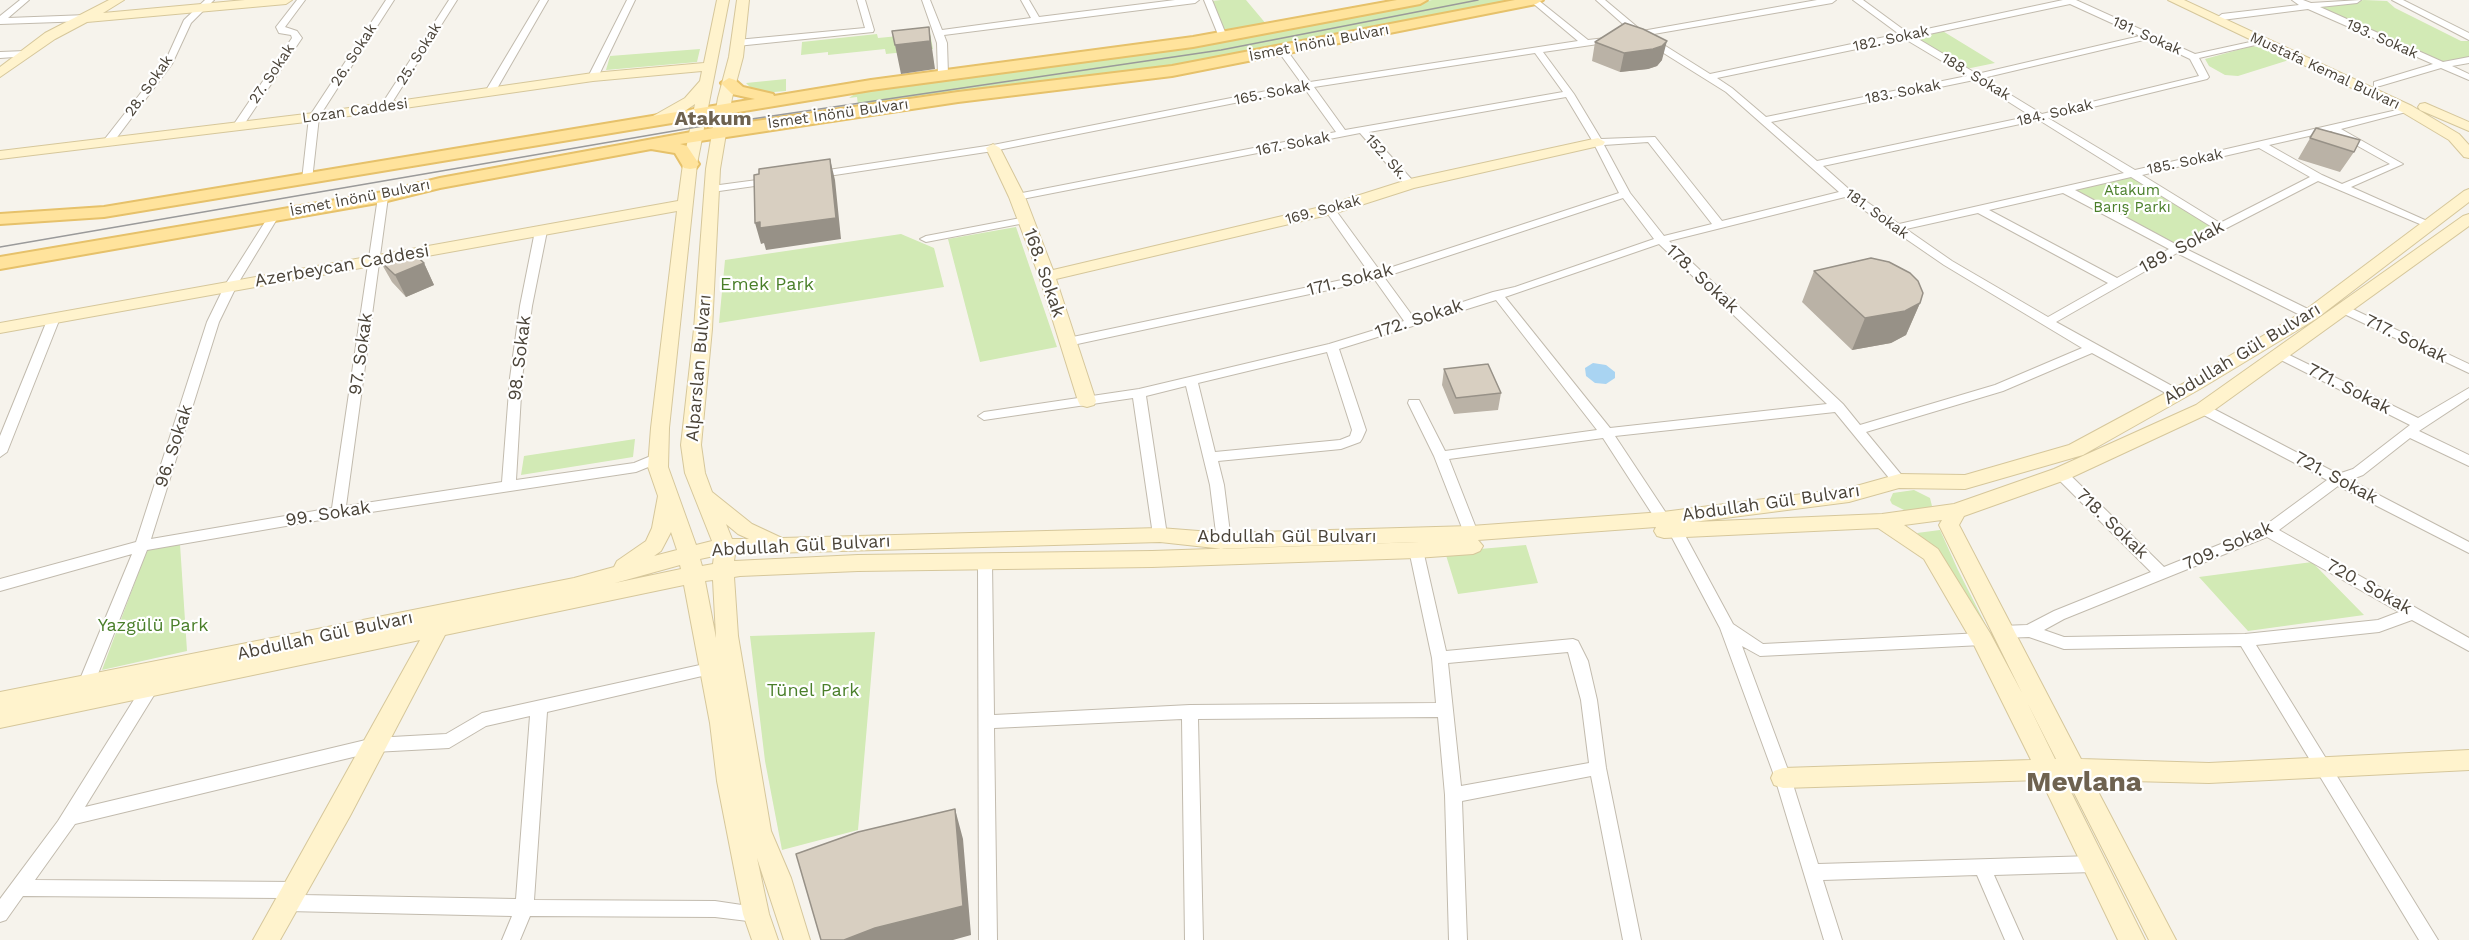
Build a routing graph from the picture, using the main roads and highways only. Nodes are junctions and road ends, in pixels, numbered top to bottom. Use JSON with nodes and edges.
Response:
{"nodes":[{"id":1,"x":118,"y":0,"type":"edge"},
{"id":2,"x":286,"y":0,"type":"edge"},
{"id":3,"x":723,"y":0,"type":"edge"},
{"id":4,"x":743,"y":0,"type":"edge"},
{"id":5,"x":1420,"y":0,"type":"edge"},
{"id":6,"x":1535,"y":0,"type":"edge"},
{"id":7,"x":2174,"y":0,"type":"edge"},
{"id":8,"x":2186,"y":0,"type":"edge"},
{"id":9,"x":87,"y":18,"type":"junction"},
{"id":10,"x":0,"y":74,"type":"edge"},
{"id":11,"x":708,"y":74,"type":"junction"},
{"id":12,"x":729,"y":83,"type":"junction"},
{"id":13,"x":805,"y":97,"type":"junction"},
{"id":14,"x":723,"y":109,"type":"junction"},
{"id":15,"x":699,"y":113,"type":"junction"},
{"id":16,"x":653,"y":120,"type":"junction"},
{"id":17,"x":2469,"y":127,"type":"edge"},
{"id":18,"x":719,"y":132,"type":"junction"},
{"id":19,"x":695,"y":137,"type":"junction"},
{"id":20,"x":1598,"y":142,"type":"road end"},
{"id":21,"x":638,"y":148,"type":"junction"},
{"id":22,"x":993,"y":148,"type":"road end"},
{"id":23,"x":2469,"y":154,"type":"edge"},
{"id":24,"x":0,"y":155,"type":"edge"},
{"id":25,"x":690,"y":164,"type":"junction"},
{"id":26,"x":2469,"y":194,"type":"edge"},
{"id":27,"x":684,"y":206,"type":"junction"},
{"id":28,"x":0,"y":219,"type":"edge"},
{"id":29,"x":2469,"y":219,"type":"edge"},
{"id":30,"x":0,"y":262,"type":"edge"},
{"id":31,"x":1047,"y":276,"type":"junction"},
{"id":32,"x":0,"y":328,"type":"edge"},
{"id":33,"x":1088,"y":401,"type":"road end"},
{"id":34,"x":700,"y":491,"type":"junction"},
{"id":35,"x":668,"y":495,"type":"junction"},
{"id":36,"x":1958,"y":512,"type":"junction"},
{"id":37,"x":1882,"y":520,"type":"junction"},
{"id":38,"x":1669,"y":524,"type":"junction"},
{"id":39,"x":788,"y":544,"type":"junction"},
{"id":40,"x":725,"y":547,"type":"junction"},
{"id":41,"x":691,"y":565,"type":"junction"},
{"id":42,"x":723,"y":570,"type":"junction"},
{"id":43,"x":574,"y":586,"type":"junction"},
{"id":44,"x":437,"y":629,"type":"junction"},
{"id":45,"x":1992,"y":635,"type":"junction"},
{"id":46,"x":0,"y":701,"type":"edge"},
{"id":47,"x":0,"y":718,"type":"edge"},
{"id":48,"x":2469,"y":760,"type":"edge"},
{"id":49,"x":2074,"y":770,"type":"junction"},
{"id":50,"x":2050,"y":772,"type":"junction"},
{"id":51,"x":1783,"y":778,"type":"road end"},
{"id":52,"x":266,"y":940,"type":"edge"},
{"id":53,"x":765,"y":940,"type":"edge"},
{"id":54,"x":798,"y":940,"type":"edge"},
{"id":55,"x":2132,"y":940,"type":"edge"},
{"id":56,"x":2163,"y":940,"type":"edge"}],
"edges":[{"from":1,"to":9,"type":"main road"},
{"from":2,"to":9,"type":"main road"},
{"from":3,"to":11,"type":"main road","name":"Alparslan Bulvarı"},
{"from":4,"to":12,"type":"main road","name":"Alparslan Bulvarı"},
{"from":5,"to":13,"type":"main road","name":"İsmet İnönü Bulvarı"},
{"from":6,"to":18,"type":"main road","name":"İsmet İnönü Bulvarı"},
{"from":7,"to":23,"type":"main road","name":"Mustafa Kemal Bulvarı"},
{"from":8,"to":17,"type":"main road","name":"Mustafa Kemal Bulvarı"},
{"from":9,"to":10,"type":"main road"},
{"from":11,"to":15,"type":"main road","name":"Alparslan Bulvarı"},
{"from":11,"to":16,"type":"main road"},
{"from":11,"to":24,"type":"main road","name":"Lozan Caddesi"},
{"from":12,"to":13,"type":"main road"},
{"from":12,"to":14,"type":"main road","name":"Alparslan Bulvarı"},
{"from":13,"to":14,"type":"main road","name":"İsmet İnönü Bulvarı"},
{"from":14,"to":15,"type":"main road","name":"İsmet İnönü Bulvarı"},
{"from":14,"to":18,"type":"main road","name":"Alparslan Bulvarı"},
{"from":15,"to":16,"type":"main road","name":"İsmet İnönü Bulvarı"},
{"from":15,"to":19,"type":"main road","name":"Alparslan Bulvarı"},
{"from":16,"to":28,"type":"main road","name":"İsmet İnönü Bulvarı"},
{"from":18,"to":19,"type":"main road","name":"İsmet İnönü Bulvarı"},
{"from":18,"to":34,"type":"main road","name":"Alparslan Bulvarı"},
{"from":19,"to":21,"type":"main road","name":"İsmet İnönü Bulvarı"},
{"from":19,"to":25,"type":"main road","name":"Alparslan Bulvarı"},
{"from":20,"to":31,"type":"main road","name":"169. Sokak"},
{"from":21,"to":25,"type":"main road"},
{"from":21,"to":30,"type":"main road","name":"İsmet İnönü Bulvarı"},
{"from":22,"to":31,"type":"main road","name":"168. Sokak"},
{"from":25,"to":27,"type":"main road","name":"Alparslan Bulvarı"},
{"from":26,"to":38,"type":"main road","name":"Abdullah Gül Bulvarı"},
{"from":27,"to":32,"type":"main road","name":"Azerbeycan Caddesi"},
{"from":27,"to":35,"type":"main road","name":"Alparslan Bulvarı"},
{"from":29,"to":36,"type":"main road","name":"Abdullah Gül Bulvarı"},
{"from":31,"to":33,"type":"main road","name":"168. Sokak"},
{"from":34,"to":39,"type":"main road"},
{"from":34,"to":40,"type":"main road","name":"Alparslan Bulvarı"},
{"from":35,"to":41,"type":"main road","name":"Alparslan Bulvarı"},
{"from":35,"to":43,"type":"main road"},
{"from":36,"to":37,"type":"main road","name":"Abdullah Gül Bulvarı"},
{"from":36,"to":45,"type":"main road"},
{"from":37,"to":38,"type":"main road","name":"Abdullah Gül Bulvarı"},
{"from":37,"to":45,"type":"main road"},
{"from":38,"to":39,"type":"main road","name":"Abdullah Gül Bulvarı"},
{"from":38,"to":42,"type":"main road","name":"Abdullah Gül Bulvarı"},
{"from":39,"to":40,"type":"main road","name":"Abdullah Gül Bulvarı"},
{"from":40,"to":41,"type":"main road","name":"Abdullah Gül Bulvarı"},
{"from":40,"to":42,"type":"main road","name":"Alparslan Bulvarı"},
{"from":41,"to":42,"type":"main road","name":"Abdullah Gül Bulvarı"},
{"from":41,"to":43,"type":"main road","name":"Abdullah Gül Bulvarı"},
{"from":41,"to":44,"type":"main road","name":"Abdullah Gül Bulvarı"},
{"from":41,"to":53,"type":"main road","name":"Alparslan Bulvarı"},
{"from":42,"to":54,"type":"main road","name":"Alparslan Bulvarı"},
{"from":43,"to":46,"type":"main road","name":"Abdullah Gül Bulvarı"},
{"from":44,"to":47,"type":"main road","name":"Abdullah Gül Bulvarı"},
{"from":44,"to":52,"type":"main road"},
{"from":45,"to":49,"type":"main road"},
{"from":45,"to":50,"type":"main road"},
{"from":48,"to":49,"type":"main road"},
{"from":49,"to":50,"type":"main road"},
{"from":49,"to":56,"type":"main road"},
{"from":50,"to":51,"type":"main road"},
{"from":50,"to":55,"type":"main road"}]}
